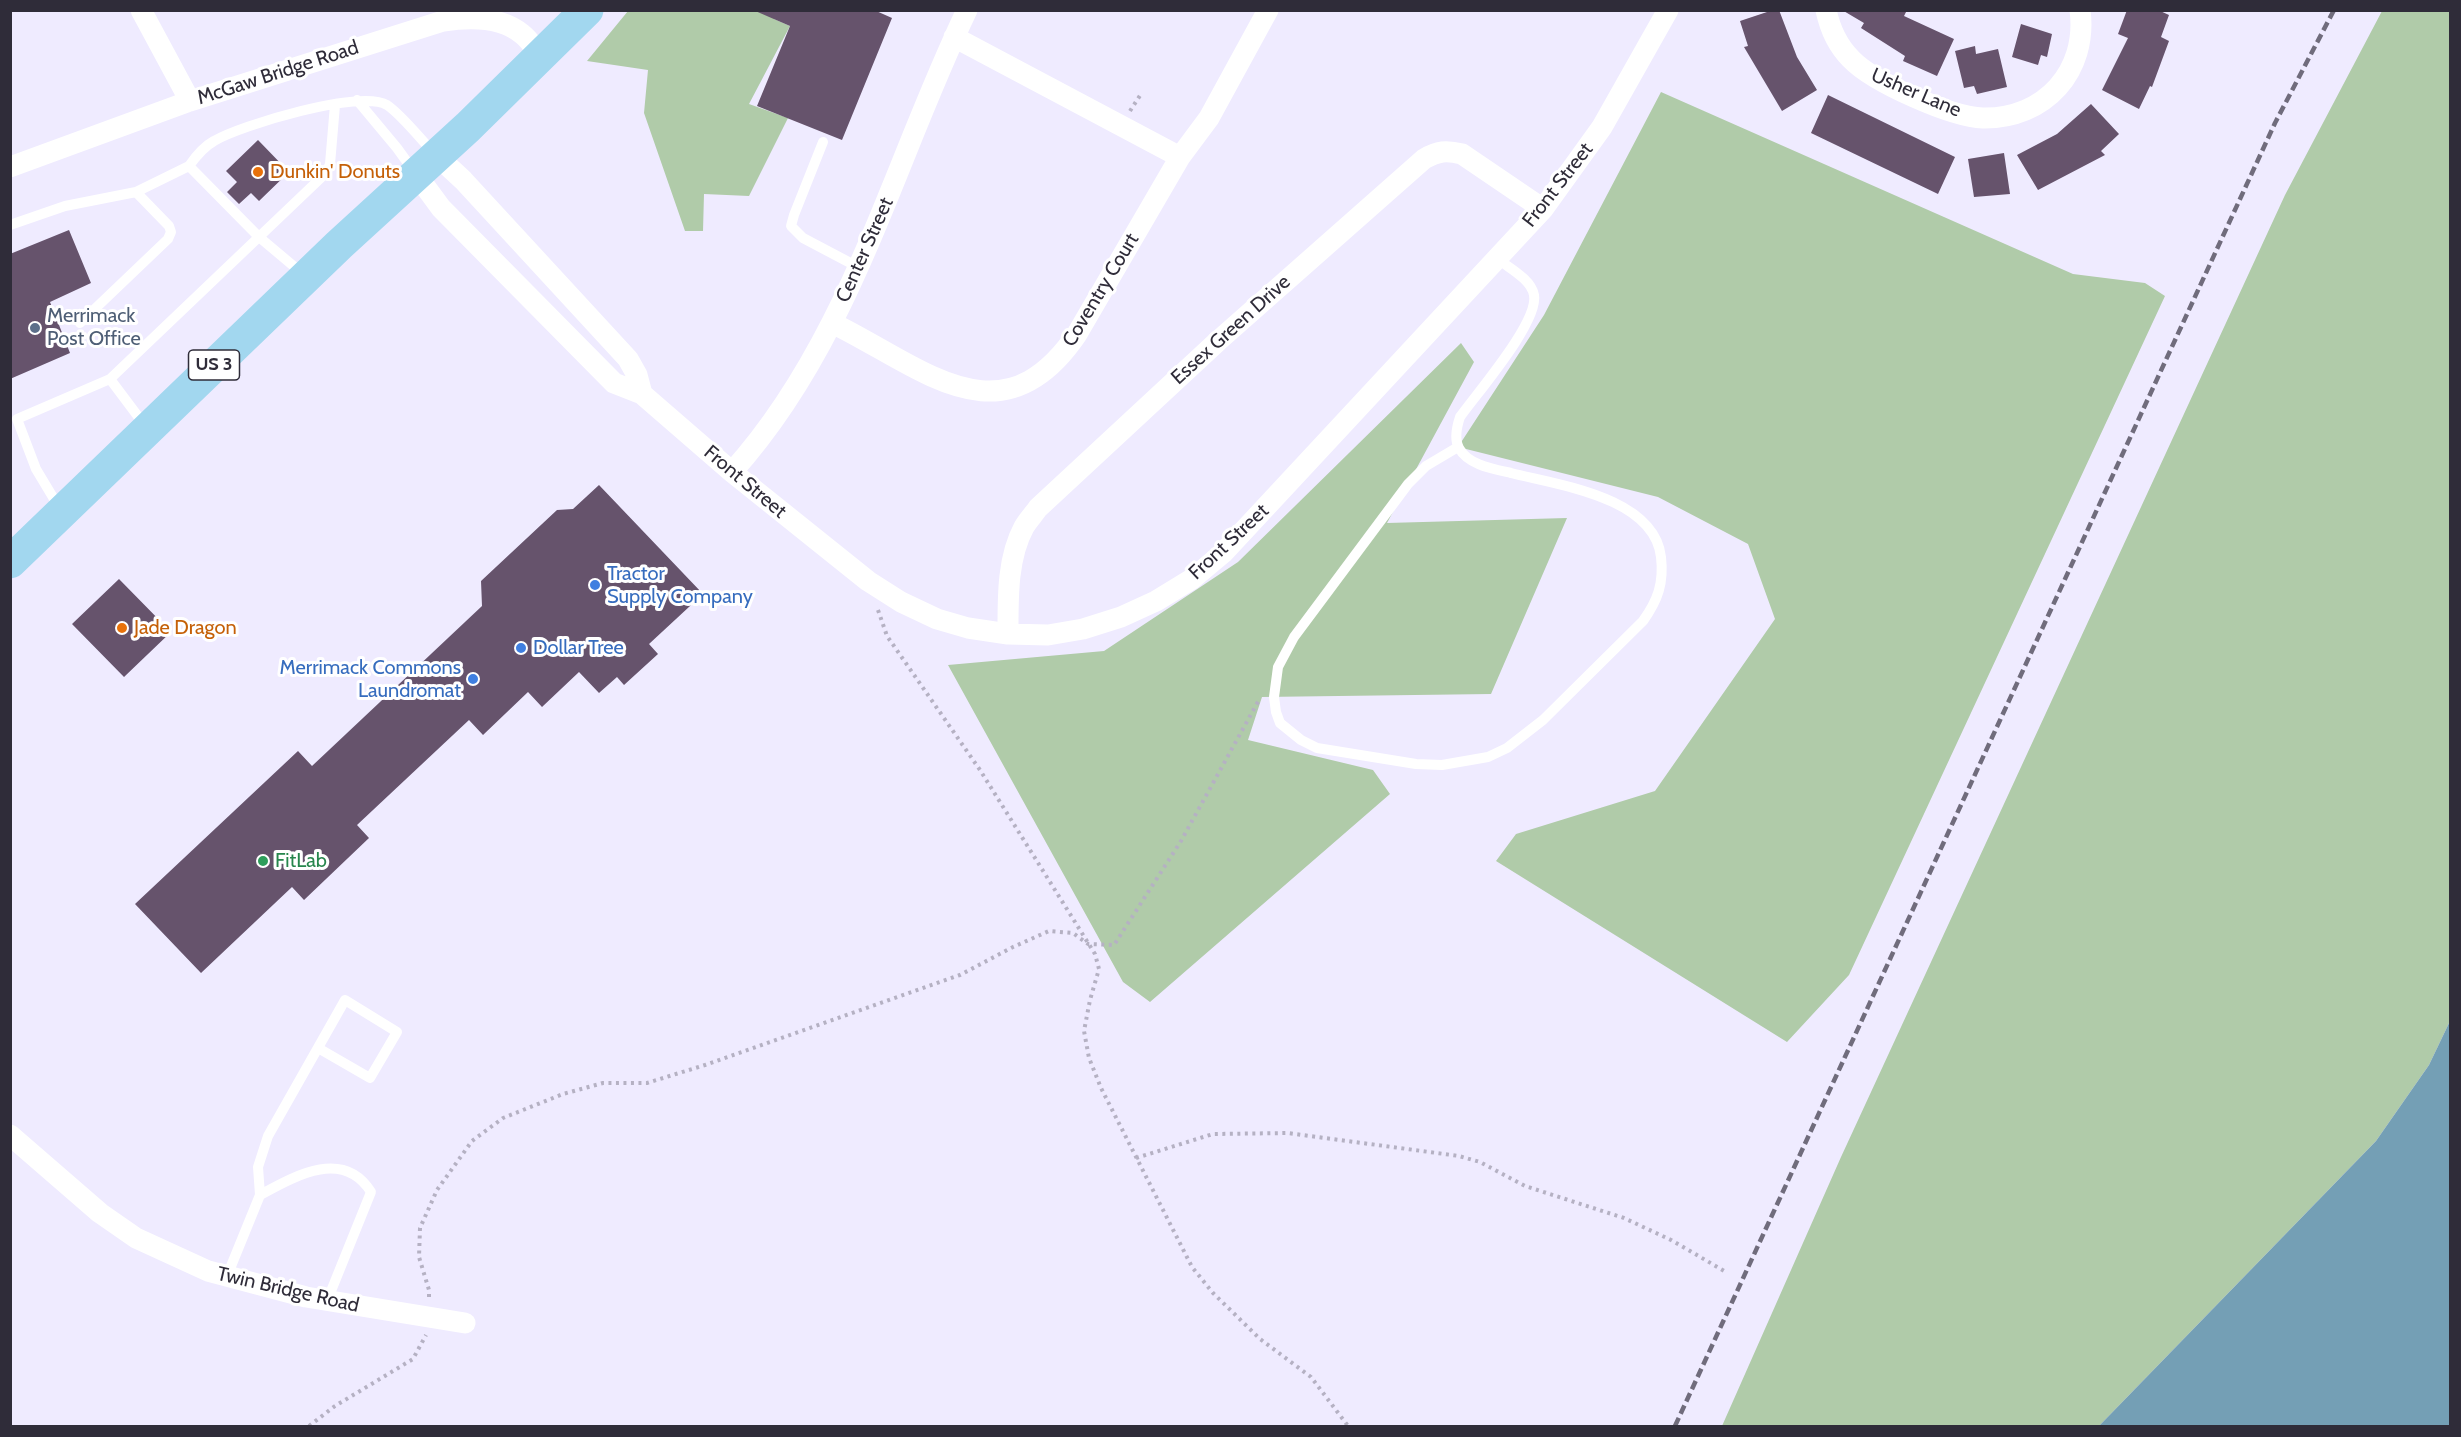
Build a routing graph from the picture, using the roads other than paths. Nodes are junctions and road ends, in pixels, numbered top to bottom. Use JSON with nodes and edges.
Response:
{"nodes":[{"id":1,"x":141,"y":10,"type":"edge"},
{"id":2,"x":587,"y":10,"type":"edge"},
{"id":3,"x":967,"y":10,"type":"edge"},
{"id":4,"x":1268,"y":10,"type":"edge"},
{"id":5,"x":1668,"y":10,"type":"edge"},
{"id":6,"x":1826,"y":10,"type":"edge"},
{"id":7,"x":2080,"y":10,"type":"edge"},
{"id":8,"x":954,"y":37,"type":"junction"},
{"id":9,"x":541,"y":56,"type":"junction"},
{"id":10,"x":357,"y":100,"type":"junction"},
{"id":11,"x":190,"y":101,"type":"junction"},
{"id":12,"x":334,"y":105,"type":"junction"},
{"id":13,"x":823,"y":142,"type":"dead end"},
{"id":14,"x":1180,"y":157,"type":"junction"},
{"id":15,"x":426,"y":165,"type":"junction"},
{"id":16,"x":189,"y":166,"type":"junction"},
{"id":17,"x":10,"y":167,"type":"edge"},
{"id":18,"x":136,"y":192,"type":"junction"},
{"id":19,"x":1543,"y":209,"type":"junction"},
{"id":20,"x":10,"y":225,"type":"edge"},
{"id":21,"x":259,"y":237,"type":"junction"},
{"id":22,"x":1498,"y":259,"type":"junction"},
{"id":23,"x":858,"y":267,"type":"junction"},
{"id":24,"x":306,"y":276,"type":"junction"},
{"id":25,"x":80,"y":323,"type":"dead end"},
{"id":26,"x":832,"y":323,"type":"junction"},
{"id":27,"x":110,"y":379,"type":"junction"},
{"id":28,"x":642,"y":394,"type":"junction"},
{"id":29,"x":148,"y":429,"type":"junction"},
{"id":30,"x":1458,"y":447,"type":"junction"},
{"id":31,"x":732,"y":472,"type":"junction"},
{"id":32,"x":62,"y":513,"type":"junction"},
{"id":33,"x":10,"y":562,"type":"edge"},
{"id":34,"x":1008,"y":634,"type":"junction"},
{"id":35,"x":318,"y":1048,"type":"junction"},
{"id":36,"x":10,"y":1135,"type":"edge"},
{"id":37,"x":260,"y":1195,"type":"junction"},
{"id":38,"x":227,"y":1276,"type":"junction"},
{"id":39,"x":327,"y":1301,"type":"junction"},
{"id":40,"x":465,"y":1323,"type":"dead end"}],
"edges":[{"from":1,"to":11,"type":"street"},
{"from":2,"to":9,"type":"main road","number":"US 3"},
{"from":3,"to":8,"type":"street","name":"Center Street"},
{"from":4,"to":14,"type":"street","name":"Coventry Court"},
{"from":5,"to":19,"type":"street","name":"Front Street"},
{"from":6,"to":7,"type":"street","name":"Usher Lane"},
{"from":8,"to":14,"type":"street"},
{"from":8,"to":23,"type":"street","name":"Center Street"},
{"from":9,"to":11,"type":"street","name":"McGaw Bridge Road"},
{"from":9,"to":15,"type":"main road","number":"US 3"},
{"from":10,"to":12,"type":"lane"},
{"from":10,"to":15,"type":"lane"},
{"from":10,"to":15,"type":"lane"},
{"from":11,"to":17,"type":"street","name":"McGaw Bridge Road"},
{"from":12,"to":16,"type":"lane"},
{"from":12,"to":21,"type":"lane"},
{"from":13,"to":23,"type":"lane"},
{"from":14,"to":26,"type":"street","name":"Coventry Court"},
{"from":15,"to":24,"type":"main road","number":"US 3"},
{"from":15,"to":28,"type":"street","name":"Front Street"},
{"from":15,"to":28,"type":"street","name":"Front Street"},
{"from":16,"to":18,"type":"lane"},
{"from":16,"to":21,"type":"lane"},
{"from":18,"to":20,"type":"lane"},
{"from":18,"to":25,"type":"lane"},
{"from":19,"to":22,"type":"street","name":"Front Street"},
{"from":19,"to":34,"type":"street","name":"Essex Green Drive"},
{"from":21,"to":24,"type":"lane"},
{"from":21,"to":27,"type":"lane"},
{"from":22,"to":30,"type":"lane"},
{"from":22,"to":34,"type":"street","name":"Front Street"},
{"from":23,"to":26,"type":"street","name":"Center Street"},
{"from":24,"to":29,"type":"main road","number":"US 3"},
{"from":26,"to":31,"type":"street","name":"Center Street"},
{"from":27,"to":29,"type":"lane"},
{"from":27,"to":32,"type":"lane"},
{"from":28,"to":31,"type":"street","name":"Front Street"},
{"from":29,"to":32,"type":"main road","number":"US 3"},
{"from":30,"to":30,"type":"lane"},
{"from":31,"to":34,"type":"street","name":"Front Street"},
{"from":32,"to":33,"type":"main road","number":"US 3"},
{"from":35,"to":35,"type":"lane"},
{"from":35,"to":37,"type":"lane"},
{"from":36,"to":38,"type":"street","name":"Twin Bridge Road"},
{"from":37,"to":38,"type":"lane"},
{"from":37,"to":39,"type":"lane"},
{"from":38,"to":39,"type":"street","name":"Twin Bridge Road"},
{"from":39,"to":40,"type":"street","name":"Twin Bridge Road"}]}
